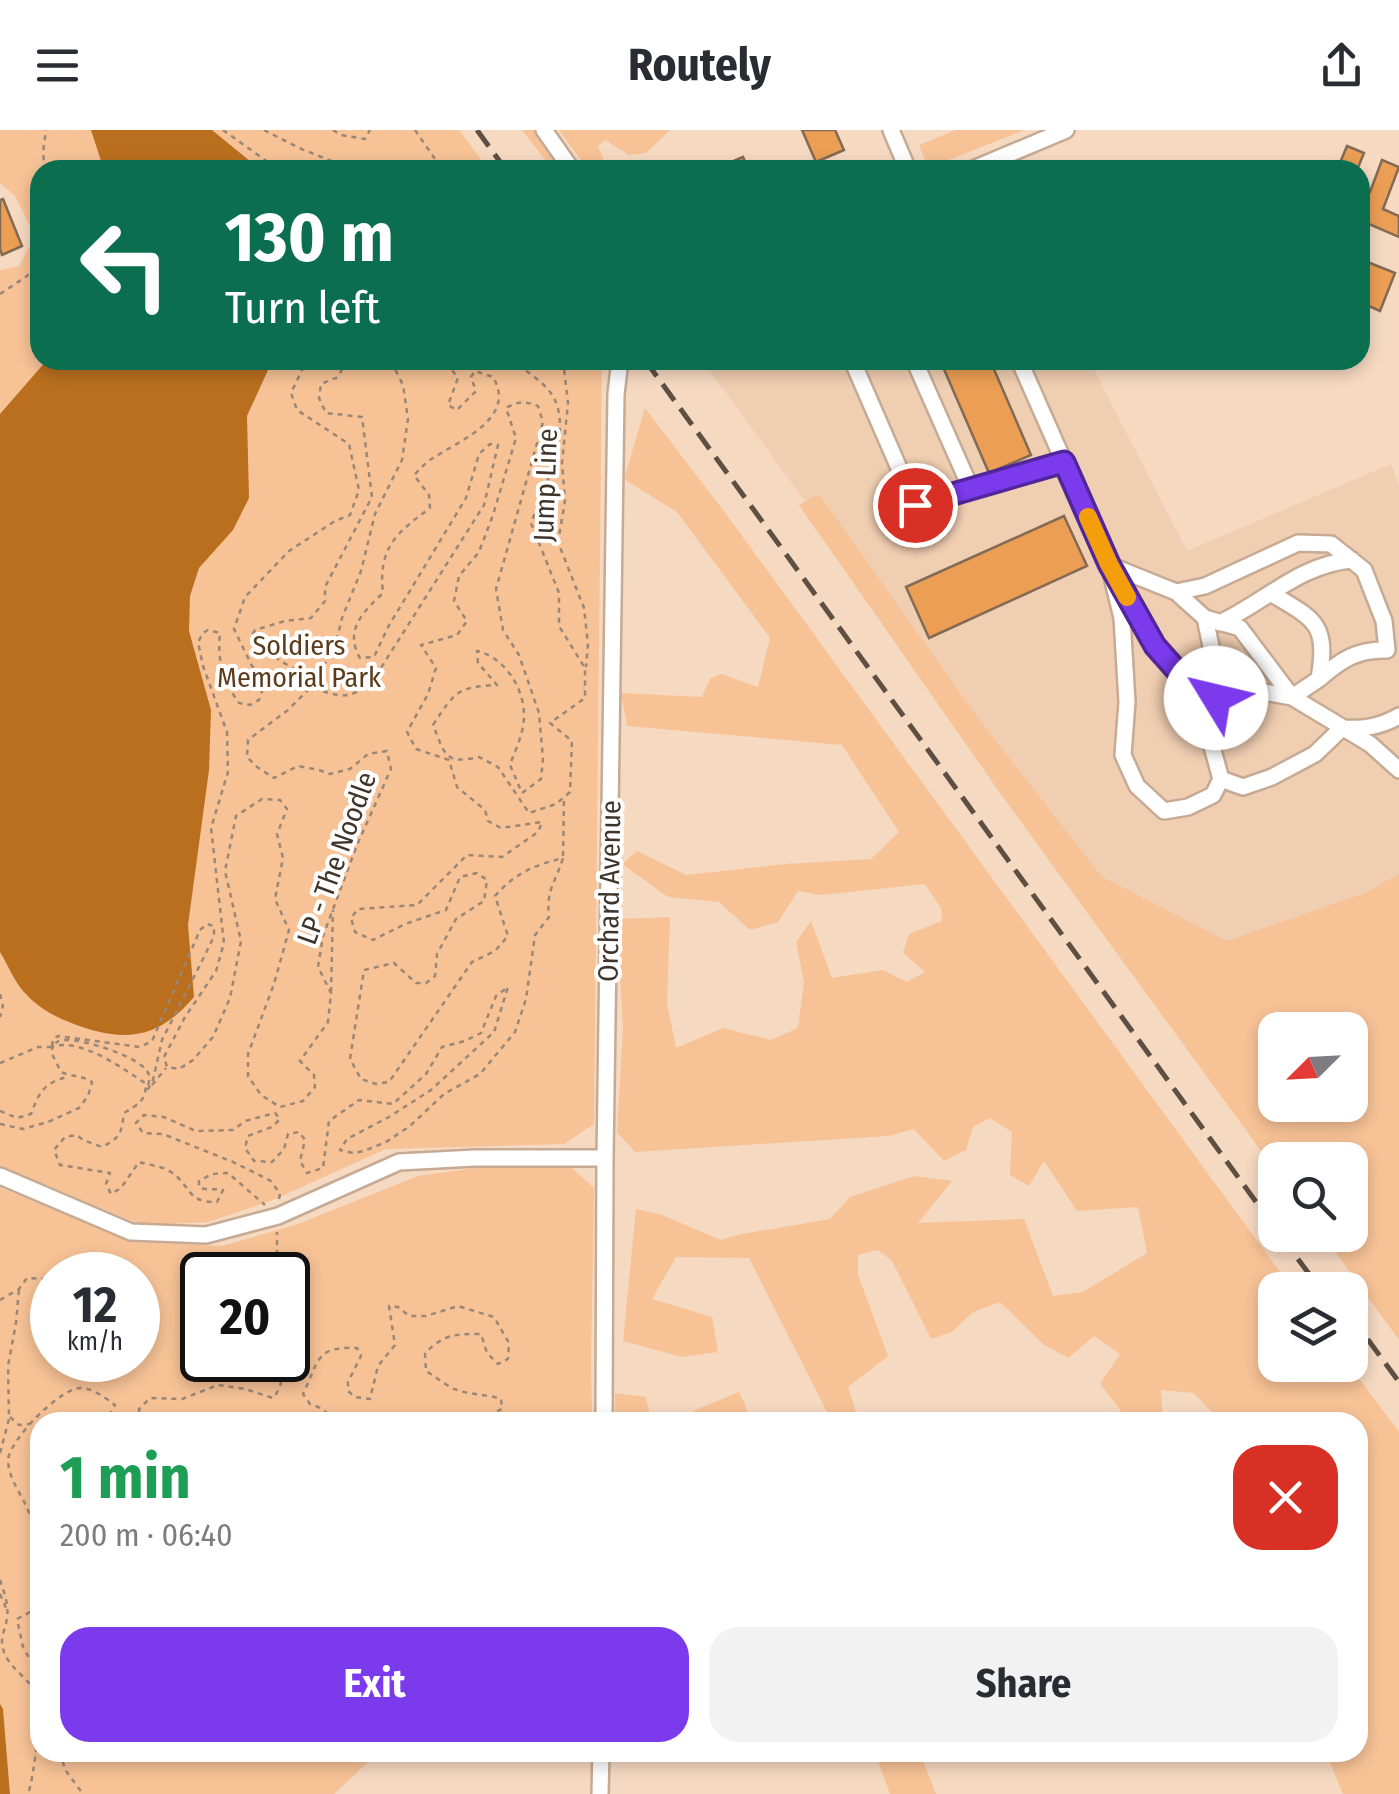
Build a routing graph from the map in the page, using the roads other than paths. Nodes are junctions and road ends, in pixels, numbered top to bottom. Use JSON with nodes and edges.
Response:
{"nodes":[{"id":1,"x":544,"y":130,"type":"edge"},
{"id":2,"x":891,"y":130,"type":"edge"},
{"id":3,"x":1066,"y":130,"type":"edge"},
{"id":4,"x":565,"y":160,"type":"edge"},
{"id":5,"x":904,"y":160,"type":"edge"},
{"id":6,"x":995,"y":160,"type":"edge"},
{"id":7,"x":619,"y":370,"type":"edge"},
{"id":8,"x":856,"y":370,"type":"edge"},
{"id":9,"x":918,"y":370,"type":"edge"},
{"id":10,"x":1023,"y":370,"type":"edge"},
{"id":11,"x":1064,"y":462,"type":"junction"},
{"id":12,"x":971,"y":489,"type":"junction"},
{"id":13,"x":1352,"y":560,"type":"junction"},
{"id":14,"x":1109,"y":564,"type":"junction"},
{"id":15,"x":1176,"y":592,"type":"junction"},
{"id":16,"x":1272,"y":594,"type":"junction"},
{"id":17,"x":1212,"y":620,"type":"junction"},
{"id":18,"x":1387,"y":650,"type":"junction"},
{"id":19,"x":1399,"y":665,"type":"edge"},
{"id":20,"x":1318,"y":679,"type":"junction"},
{"id":21,"x":1292,"y":697,"type":"junction"},
{"id":22,"x":1216,"y":698,"type":"junction"},
{"id":23,"x":1399,"y":716,"type":"edge"},
{"id":24,"x":1342,"y":728,"type":"junction"},
{"id":25,"x":1399,"y":770,"type":"edge"},
{"id":26,"x":1221,"y":778,"type":"junction"},
{"id":27,"x":605,"y":1158,"type":"junction"},
{"id":28,"x":0,"y":1176,"type":"edge"},
{"id":29,"x":604,"y":1412,"type":"edge"},
{"id":30,"x":601,"y":1762,"type":"edge"},
{"id":31,"x":600,"y":1794,"type":"edge"}],
"edges":[{"from":1,"to":4,"type":"street"},
{"from":2,"to":5,"type":"street"},
{"from":3,"to":6,"type":"street"},
{"from":7,"to":27,"type":"street","name":"Orchard Avenue"},
{"from":8,"to":12,"type":"street"},
{"from":9,"to":12,"type":"street"},
{"from":10,"to":11,"type":"street"},
{"from":11,"to":12,"type":"street"},
{"from":11,"to":14,"type":"street"},
{"from":13,"to":15,"type":"street"},
{"from":13,"to":16,"type":"street"},
{"from":13,"to":18,"type":"street"},
{"from":14,"to":15,"type":"street"},
{"from":14,"to":22,"type":"street"},
{"from":14,"to":26,"type":"street"},
{"from":15,"to":17,"type":"street"},
{"from":16,"to":17,"type":"street"},
{"from":16,"to":20,"type":"street"},
{"from":17,"to":21,"type":"street"},
{"from":17,"to":22,"type":"street"},
{"from":18,"to":19,"type":"street"},
{"from":18,"to":20,"type":"street"},
{"from":20,"to":21,"type":"street"},
{"from":21,"to":22,"type":"street"},
{"from":21,"to":24,"type":"street"},
{"from":22,"to":26,"type":"street"},
{"from":23,"to":24,"type":"street"},
{"from":24,"to":25,"type":"street"},
{"from":24,"to":26,"type":"street"},
{"from":27,"to":28,"type":"street"},
{"from":27,"to":29,"type":"street","name":"Orchard Avenue"},
{"from":30,"to":31,"type":"street"}]}
